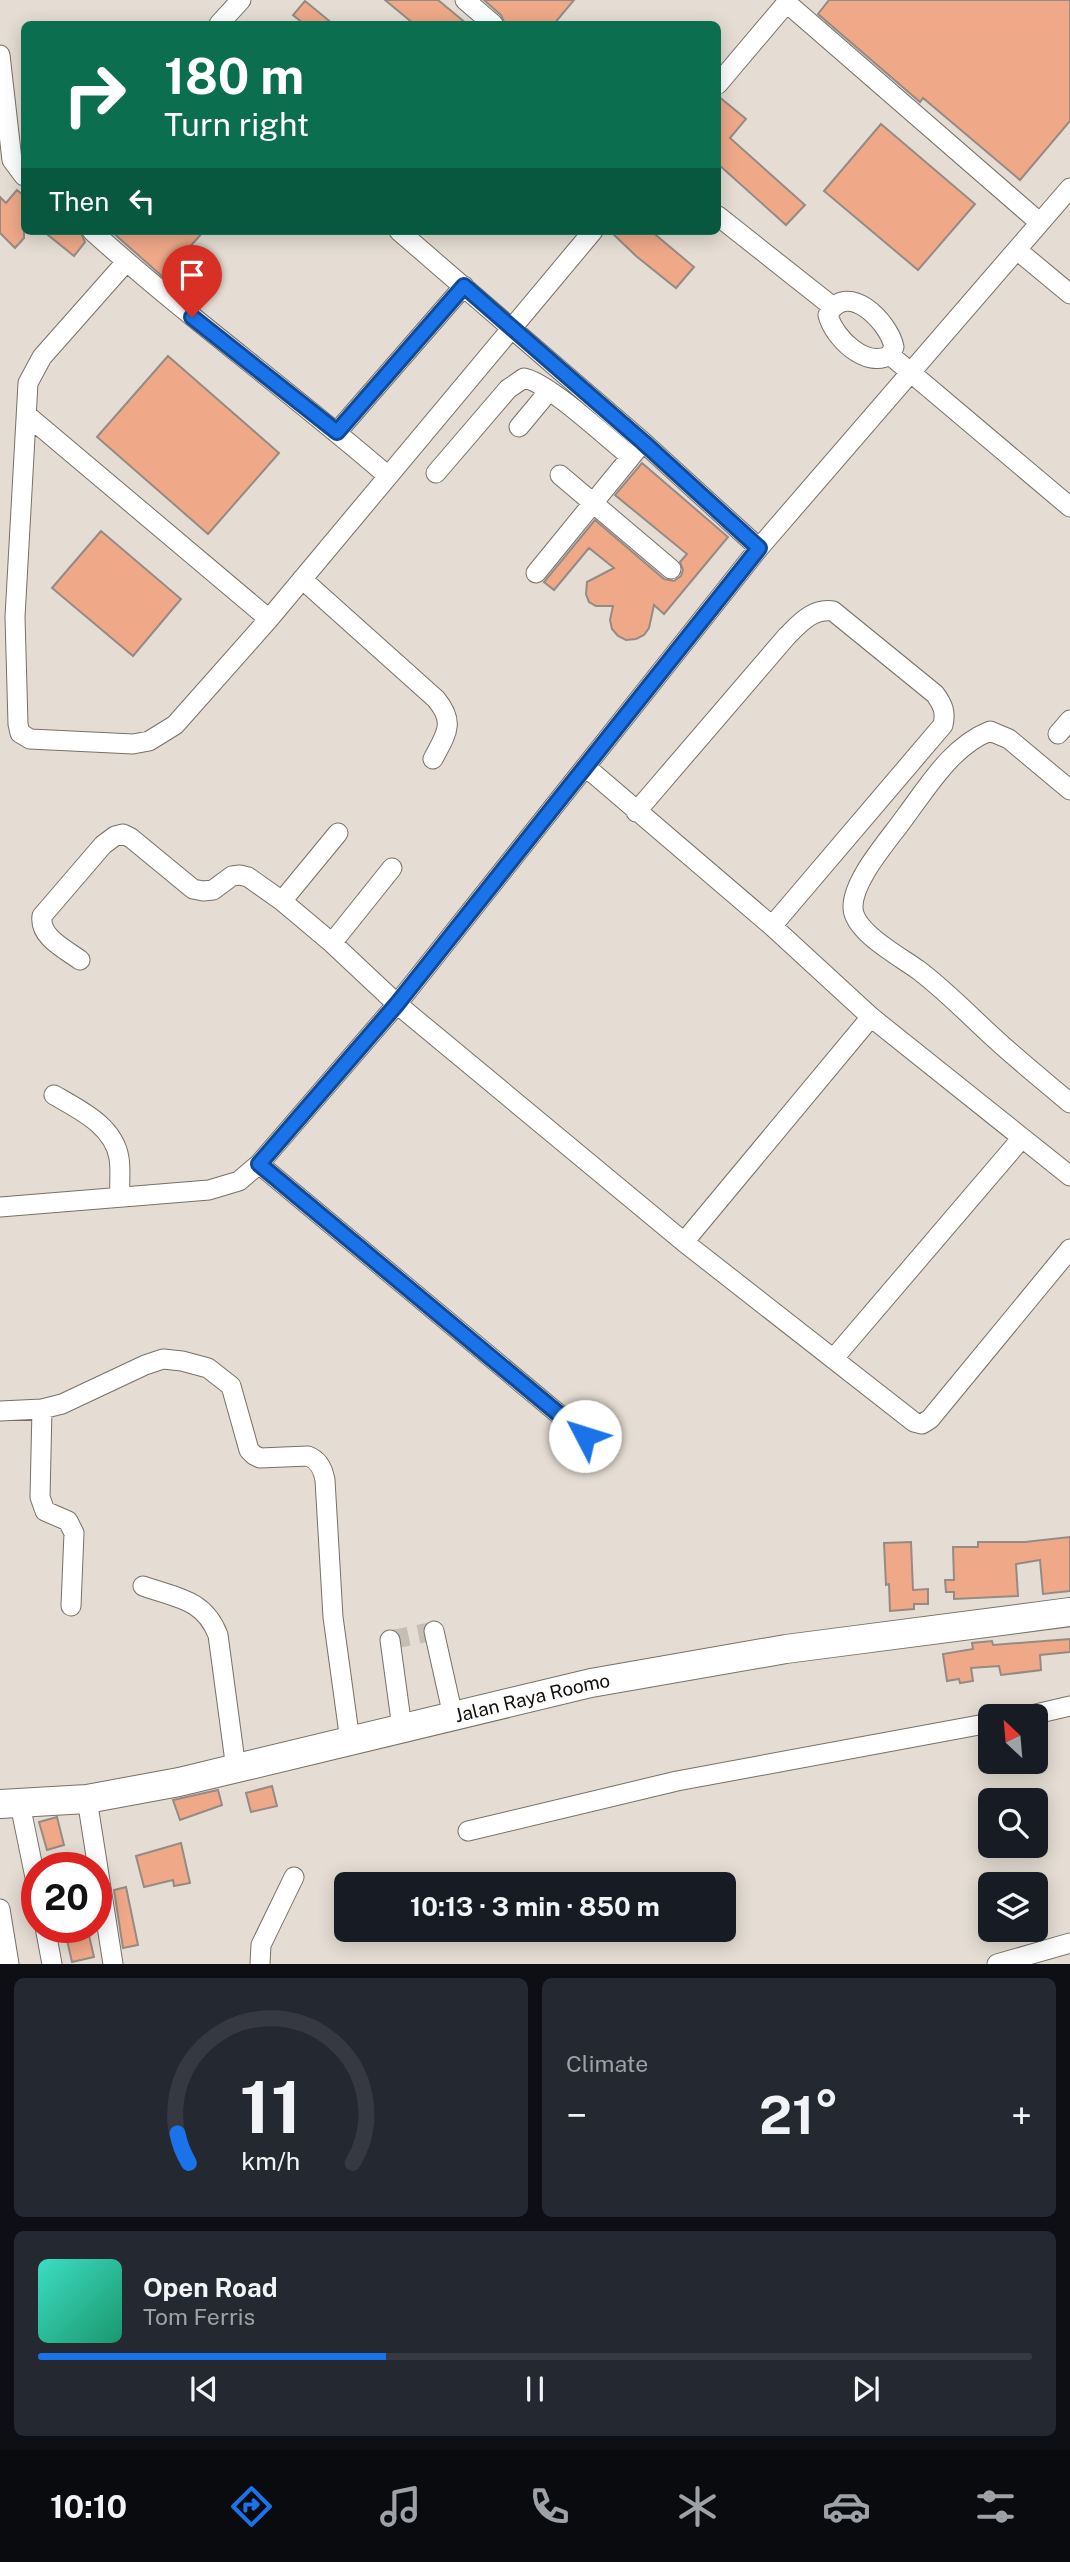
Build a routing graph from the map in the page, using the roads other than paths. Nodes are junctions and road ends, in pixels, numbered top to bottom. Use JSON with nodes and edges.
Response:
{"nodes":[{"id":1,"x":241,"y":0,"type":"edge"},
{"id":2,"x":469,"y":1,"type":"edge"},
{"id":3,"x":788,"y":1,"type":"edge"},
{"id":4,"x":222,"y":21,"type":"edge"},
{"id":5,"x":490,"y":21,"type":"edge"},
{"id":6,"x":0,"y":55,"type":"edge"},
{"id":7,"x":721,"y":80,"type":"edge"},
{"id":8,"x":21,"y":172,"type":"edge"},
{"id":9,"x":1070,"y":188,"type":"edge"},
{"id":10,"x":721,"y":218,"type":"edge"},
{"id":11,"x":1039,"y":222,"type":"junction"},
{"id":12,"x":97,"y":235,"type":"edge"},
{"id":13,"x":404,"y":235,"type":"edge"},
{"id":14,"x":590,"y":235,"type":"edge"},
{"id":15,"x":1017,"y":250,"type":"junction"},
{"id":16,"x":127,"y":262,"type":"junction"},
{"id":17,"x":464,"y":286,"type":"junction"},
{"id":18,"x":1070,"y":294,"type":"edge"},
{"id":19,"x":833,"y":307,"type":"junction"},
{"id":20,"x":513,"y":327,"type":"junction"},
{"id":21,"x":890,"y":355,"type":"junction"},
{"id":22,"x":911,"y":372,"type":"junction"},
{"id":23,"x":550,"y":391,"type":"junction"},
{"id":24,"x":28,"y":416,"type":"junction"},
{"id":25,"x":519,"y":427,"type":"dead end"},
{"id":26,"x":337,"y":432,"type":"junction"},
{"id":27,"x":643,"y":442,"type":"junction"},
{"id":28,"x":630,"y":456,"type":"junction"},
{"id":29,"x":436,"y":473,"type":"dead end"},
{"id":30,"x":560,"y":475,"type":"dead end"},
{"id":31,"x":388,"y":476,"type":"junction"},
{"id":32,"x":593,"y":503,"type":"junction"},
{"id":33,"x":1070,"y":507,"type":"edge"},
{"id":34,"x":759,"y":548,"type":"junction"},
{"id":35,"x":671,"y":569,"type":"dead end"},
{"id":36,"x":536,"y":573,"type":"dead end"},
{"id":37,"x":302,"y":579,"type":"junction"},
{"id":38,"x":269,"y":619,"type":"junction"},
{"id":39,"x":433,"y":759,"type":"dead end"},
{"id":40,"x":586,"y":767,"type":"junction"},
{"id":41,"x":1070,"y":790,"type":"edge"},
{"id":42,"x":636,"y":812,"type":"junction"},
{"id":43,"x":338,"y":833,"type":"dead end"},
{"id":44,"x":392,"y":868,"type":"dead end"},
{"id":45,"x":282,"y":901,"type":"junction"},
{"id":46,"x":772,"y":926,"type":"junction"},
{"id":47,"x":332,"y":943,"type":"junction"},
{"id":48,"x":80,"y":960,"type":"dead end"},
{"id":49,"x":397,"y":1004,"type":"junction"},
{"id":50,"x":871,"y":1017,"type":"junction"},
{"id":51,"x":54,"y":1095,"type":"dead end"},
{"id":52,"x":1070,"y":1103,"type":"edge"},
{"id":53,"x":1021,"y":1139,"type":"junction"},
{"id":54,"x":259,"y":1164,"type":"junction"},
{"id":55,"x":1070,"y":1176,"type":"edge"},
{"id":56,"x":120,"y":1197,"type":"junction"},
{"id":57,"x":0,"y":1207,"type":"edge"},
{"id":58,"x":684,"y":1242,"type":"junction"},
{"id":59,"x":1070,"y":1249,"type":"edge"},
{"id":60,"x":834,"y":1358,"type":"junction"},
{"id":61,"x":42,"y":1409,"type":"junction"},
{"id":62,"x":0,"y":1411,"type":"edge"},
{"id":63,"x":585,"y":1436,"type":"dead end"},
{"id":64,"x":143,"y":1586,"type":"dead end"},
{"id":65,"x":71,"y":1606,"type":"dead end"},
{"id":66,"x":1070,"y":1612,"type":"edge"},
{"id":67,"x":434,"y":1631,"type":"dead end"},
{"id":68,"x":390,"y":1640,"type":"dead end"},
{"id":69,"x":1070,"y":1706,"type":"edge"},
{"id":70,"x":1048,"y":1711,"type":"edge"},
{"id":71,"x":453,"y":1716,"type":"junction"},
{"id":72,"x":978,"y":1725,"type":"edge"},
{"id":73,"x":402,"y":1728,"type":"junction"},
{"id":74,"x":350,"y":1741,"type":"junction"},
{"id":75,"x":236,"y":1769,"type":"junction"},
{"id":76,"x":87,"y":1799,"type":"junction"},
{"id":77,"x":10,"y":1804,"type":"edge"},
{"id":78,"x":468,"y":1831,"type":"dead end"},
{"id":79,"x":26,"y":1852,"type":"edge"},
{"id":80,"x":293,"y":1877,"type":"dead end"},
{"id":81,"x":0,"y":1909,"type":"edge"},
{"id":82,"x":48,"y":1943,"type":"edge"},
{"id":83,"x":1070,"y":1943,"type":"edge"},
{"id":84,"x":9,"y":1964,"type":"edge"},
{"id":85,"x":52,"y":1964,"type":"edge"},
{"id":86,"x":113,"y":1964,"type":"edge"},
{"id":87,"x":260,"y":1964,"type":"edge"},
{"id":88,"x":997,"y":1964,"type":"edge"}],
"edges":[{"from":1,"to":4,"type":"street"},
{"from":2,"to":5,"type":"street"},
{"from":3,"to":7,"type":"street"},
{"from":3,"to":11,"type":"street"},
{"from":6,"to":8,"type":"street"},
{"from":9,"to":11,"type":"street"},
{"from":10,"to":19,"type":"street"},
{"from":11,"to":15,"type":"street"},
{"from":12,"to":16,"type":"street"},
{"from":13,"to":17,"type":"street"},
{"from":14,"to":20,"type":"street"},
{"from":15,"to":18,"type":"street"},
{"from":15,"to":22,"type":"street"},
{"from":16,"to":24,"type":"street"},
{"from":16,"to":26,"type":"street"},
{"from":17,"to":20,"type":"street"},
{"from":17,"to":26,"type":"street"},
{"from":19,"to":21,"type":"street"},
{"from":19,"to":21,"type":"street"},
{"from":20,"to":27,"type":"street"},
{"from":20,"to":31,"type":"street"},
{"from":21,"to":22,"type":"street"},
{"from":22,"to":33,"type":"street"},
{"from":22,"to":34,"type":"street"},
{"from":23,"to":25,"type":"street"},
{"from":23,"to":28,"type":"street"},
{"from":23,"to":29,"type":"street"},
{"from":24,"to":38,"type":"street"},
{"from":24,"to":38,"type":"street"},
{"from":26,"to":31,"type":"street"},
{"from":27,"to":28,"type":"street"},
{"from":27,"to":34,"type":"street"},
{"from":28,"to":32,"type":"street"},
{"from":30,"to":32,"type":"street"},
{"from":31,"to":37,"type":"street"},
{"from":32,"to":35,"type":"street"},
{"from":32,"to":36,"type":"street"},
{"from":34,"to":40,"type":"street"},
{"from":37,"to":38,"type":"street"},
{"from":37,"to":39,"type":"street"},
{"from":40,"to":42,"type":"street"},
{"from":40,"to":49,"type":"street"},
{"from":41,"to":52,"type":"street"},
{"from":42,"to":46,"type":"street"},
{"from":42,"to":46,"type":"street"},
{"from":43,"to":45,"type":"street"},
{"from":44,"to":47,"type":"street"},
{"from":45,"to":47,"type":"street"},
{"from":45,"to":48,"type":"street"},
{"from":46,"to":50,"type":"street"},
{"from":47,"to":49,"type":"street"},
{"from":49,"to":54,"type":"street"},
{"from":49,"to":58,"type":"street"},
{"from":50,"to":53,"type":"street"},
{"from":50,"to":58,"type":"street"},
{"from":51,"to":56,"type":"street"},
{"from":53,"to":55,"type":"street"},
{"from":53,"to":60,"type":"street"},
{"from":54,"to":56,"type":"street"},
{"from":54,"to":63,"type":"street"},
{"from":56,"to":57,"type":"street"},
{"from":58,"to":60,"type":"street"},
{"from":59,"to":60,"type":"street"},
{"from":61,"to":62,"type":"street"},
{"from":61,"to":65,"type":"street"},
{"from":61,"to":74,"type":"street"},
{"from":64,"to":75,"type":"street"},
{"from":66,"to":71,"type":"highway","name":"Jalan Raya Roomo"},
{"from":67,"to":71,"type":"street"},
{"from":68,"to":73,"type":"street"},
{"from":69,"to":70,"type":"street"},
{"from":71,"to":73,"type":"highway","name":"Jalan Raya Roomo"},
{"from":72,"to":78,"type":"street"},
{"from":73,"to":74,"type":"highway","name":"Jalan Raya Roomo"},
{"from":74,"to":75,"type":"highway","name":"Jalan Raya Roomo"},
{"from":75,"to":76,"type":"highway","name":"Jalan Raya Roomo"},
{"from":76,"to":77,"type":"highway","name":"Jalan Raya Roomo"},
{"from":76,"to":86,"type":"street"},
{"from":77,"to":79,"type":"street"},
{"from":80,"to":87,"type":"street"},
{"from":81,"to":84,"type":"street"},
{"from":82,"to":85,"type":"street"},
{"from":83,"to":88,"type":"street"}]}
